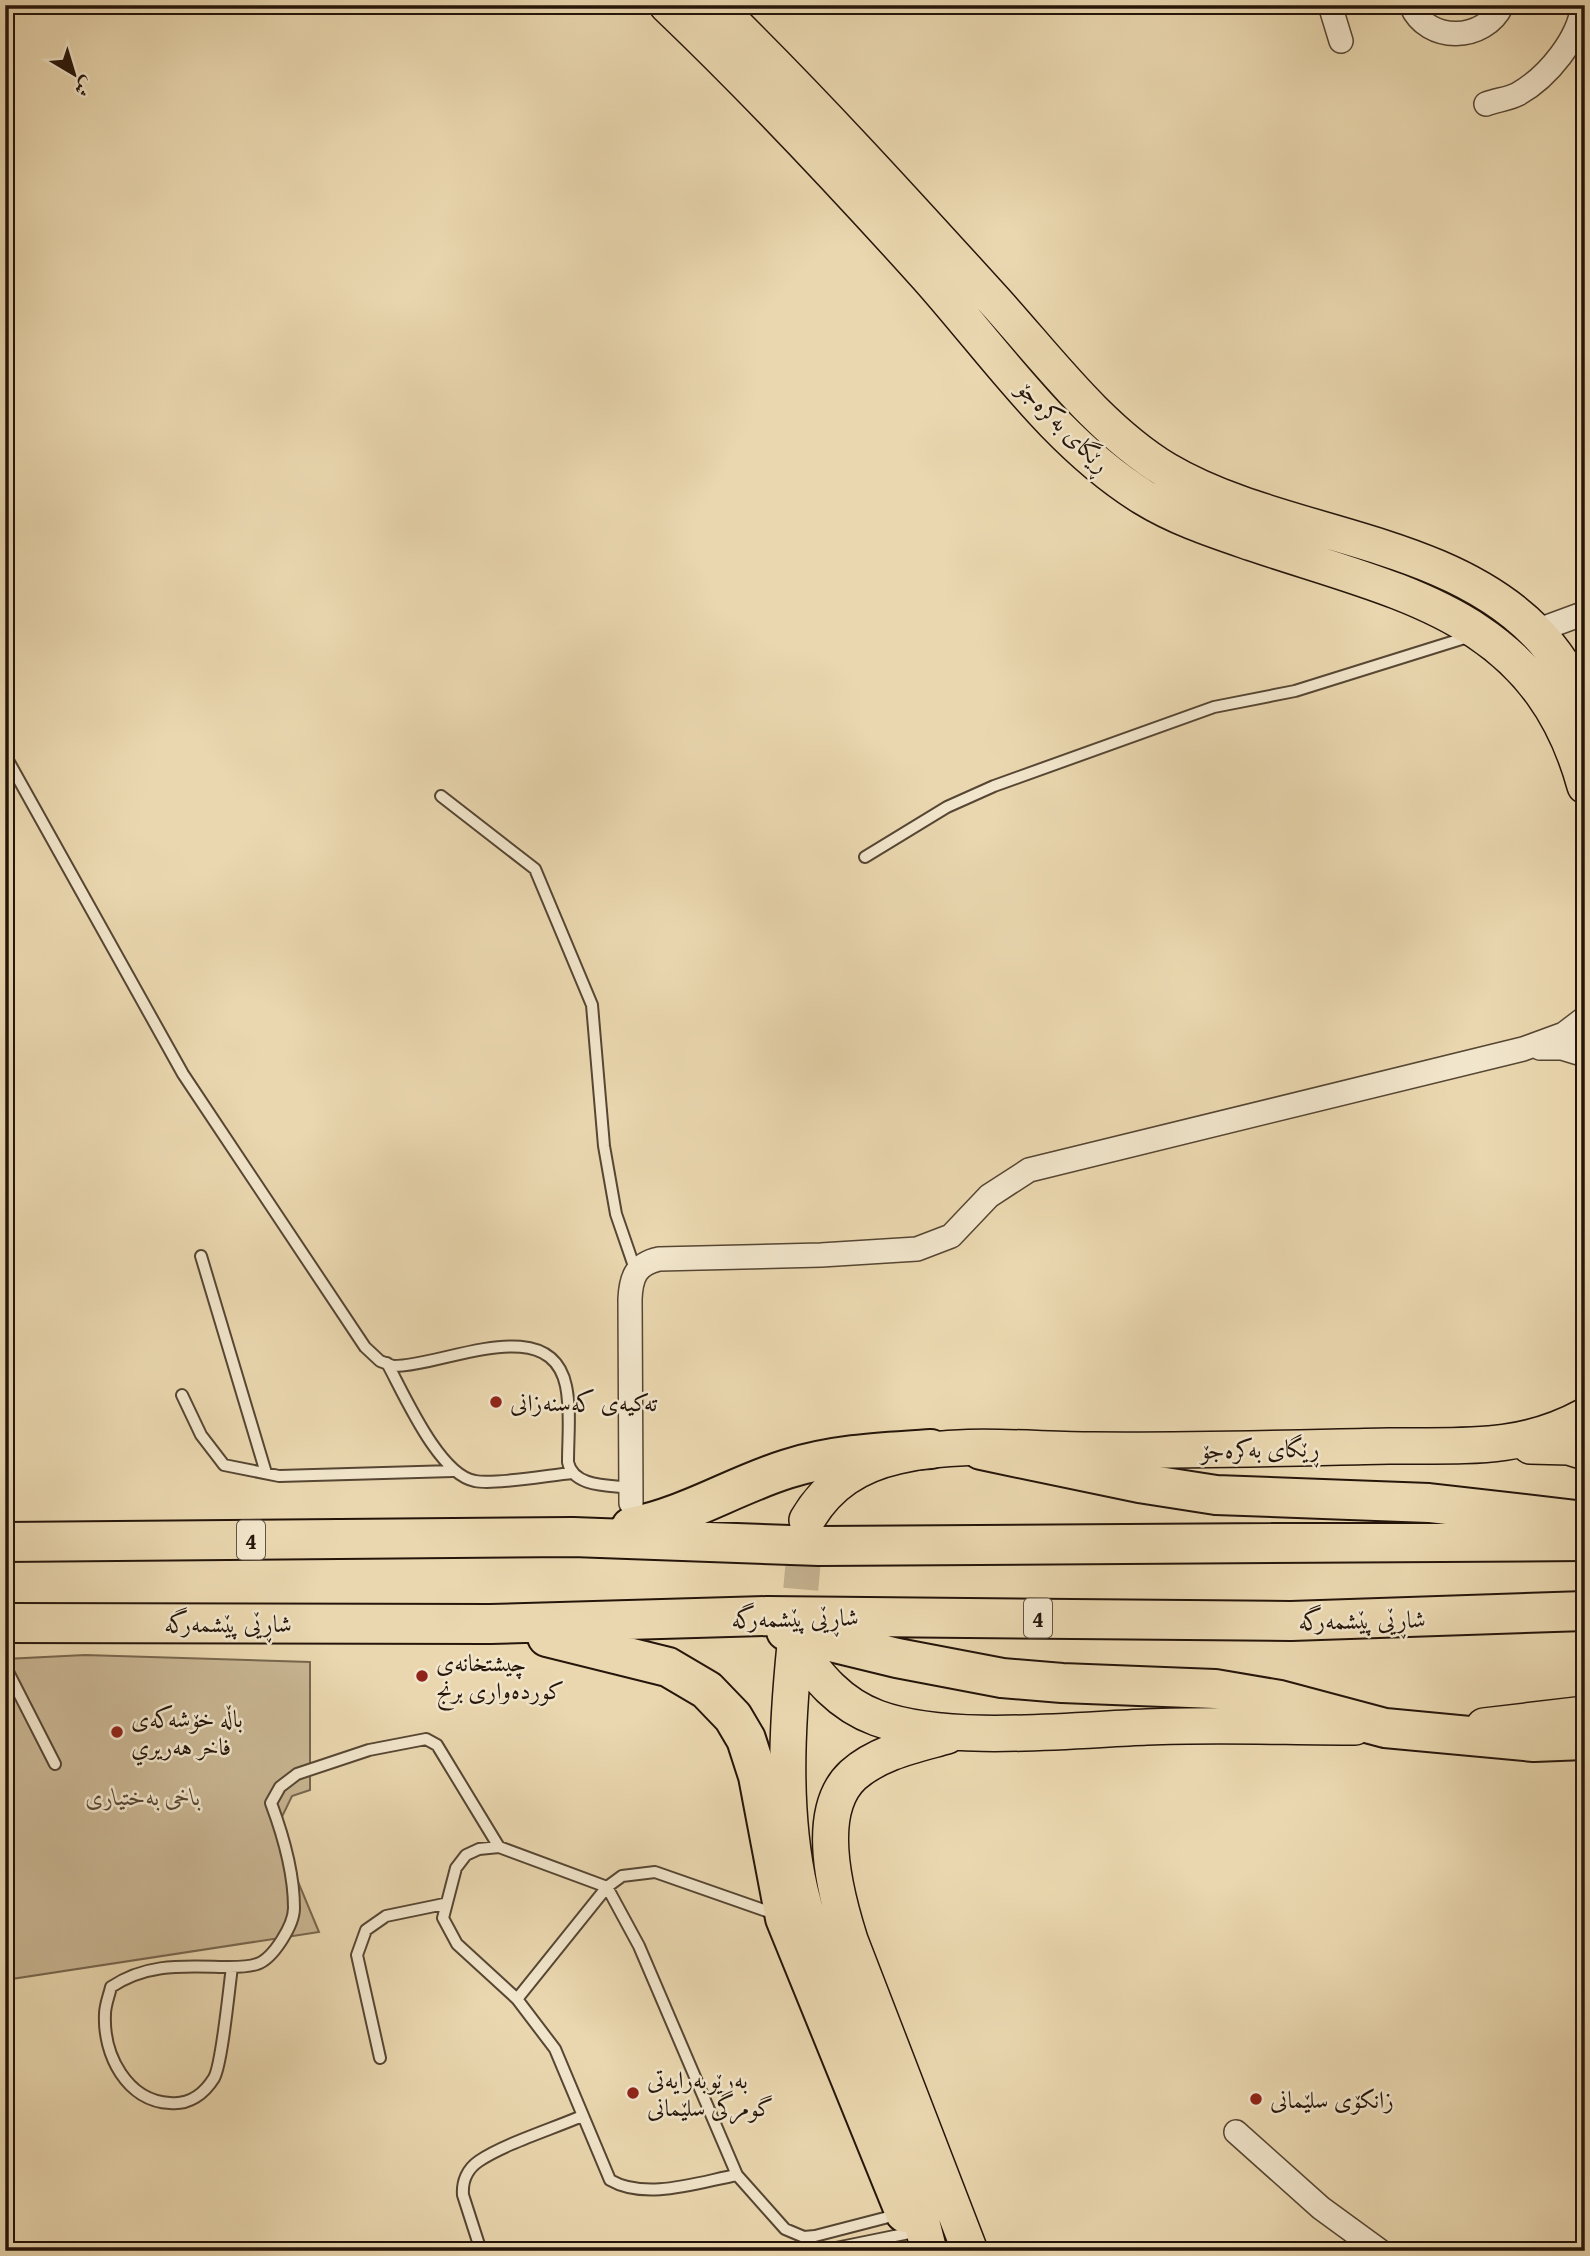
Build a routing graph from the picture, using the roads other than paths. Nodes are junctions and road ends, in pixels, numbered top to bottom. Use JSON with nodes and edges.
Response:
{"nodes":[{"id":1,"x":667,"y":5,"type":"edge"},
{"id":2,"x":715,"y":5,"type":"edge"},
{"id":3,"x":1330,"y":5,"type":"edge"},
{"id":4,"x":1410,"y":5,"type":"edge"},
{"id":5,"x":1502,"y":5,"type":"edge"},
{"id":6,"x":1583,"y":5,"type":"edge"},
{"id":7,"x":1341,"y":41,"type":"dead end"},
{"id":8,"x":1486,"y":104,"type":"dead end"},
{"id":9,"x":1585,"y":613,"type":"edge"},
{"id":10,"x":1536,"y":631,"type":"junction"},
{"id":11,"x":1490,"y":640,"type":"junction"},
{"id":12,"x":1585,"y":702,"type":"edge"},
{"id":13,"x":5,"y":755,"type":"edge"},
{"id":14,"x":1585,"y":786,"type":"edge"},
{"id":15,"x":441,"y":796,"type":"dead end"},
{"id":16,"x":865,"y":857,"type":"dead end"},
{"id":17,"x":1585,"y":1018,"type":"edge"},
{"id":18,"x":1523,"y":1049,"type":"junction"},
{"id":19,"x":1585,"y":1055,"type":"edge"},
{"id":20,"x":201,"y":1256,"type":"dead end"},
{"id":21,"x":636,"y":1272,"type":"junction"},
{"id":22,"x":387,"y":1363,"type":"junction"},
{"id":23,"x":182,"y":1395,"type":"dead end"},
{"id":24,"x":1585,"y":1416,"type":"edge"},
{"id":25,"x":1503,"y":1445,"type":"junction"},
{"id":26,"x":931,"y":1449,"type":"junction"},
{"id":27,"x":981,"y":1450,"type":"junction"},
{"id":28,"x":1585,"y":1452,"type":"edge"},
{"id":29,"x":453,"y":1471,"type":"junction"},
{"id":30,"x":266,"y":1473,"type":"junction"},
{"id":31,"x":572,"y":1473,"type":"junction"},
{"id":32,"x":631,"y":1495,"type":"joint"},
{"id":33,"x":807,"y":1520,"type":"tunnel mouth"},
{"id":34,"x":1585,"y":1521,"type":"edge"},
{"id":35,"x":573,"y":1538,"type":"junction"},
{"id":36,"x":1585,"y":1541,"type":"edge"},
{"id":37,"x":5,"y":1542,"type":"edge"},
{"id":38,"x":1585,"y":1611,"type":"edge"},
{"id":39,"x":720,"y":1619,"type":"junction"},
{"id":40,"x":5,"y":1623,"type":"edge"},
{"id":41,"x":490,"y":1624,"type":"junction"},
{"id":42,"x":5,"y":1666,"type":"edge"},
{"id":43,"x":1585,"y":1714,"type":"edge"},
{"id":44,"x":1385,"y":1728,"type":"junction"},
{"id":45,"x":964,"y":1731,"type":"junction"},
{"id":46,"x":1585,"y":1740,"type":"edge"},
{"id":47,"x":55,"y":1764,"type":"dead end"},
{"id":48,"x":499,"y":1847,"type":"junction"},
{"id":49,"x":607,"y":1887,"type":"junction"},
{"id":50,"x":444,"y":1903,"type":"junction"},
{"id":51,"x":785,"y":1918,"type":"junction"},
{"id":52,"x":232,"y":1967,"type":"junction"},
{"id":53,"x":517,"y":1999,"type":"junction"},
{"id":54,"x":380,"y":2058,"type":"dead end"},
{"id":55,"x":582,"y":2116,"type":"junction"},
{"id":56,"x":1236,"y":2132,"type":"dead end"},
{"id":57,"x":737,"y":2175,"type":"junction"},
{"id":58,"x":917,"y":2241,"type":"edge"},
{"id":59,"x":481,"y":2251,"type":"edge"},
{"id":60,"x":821,"y":2251,"type":"edge"},
{"id":61,"x":970,"y":2251,"type":"edge"},
{"id":62,"x":1380,"y":2251,"type":"edge"}],
"edges":[{"from":1,"to":11,"type":"main road","name":"ڕێگای بەکرەجۆ"},
{"from":2,"to":10,"type":"main road","name":"ڕێگای بەکرەجۆ"},
{"from":3,"to":7,"type":"street"},
{"from":4,"to":5,"type":"street"},
{"from":6,"to":8,"type":"street"},
{"from":9,"to":10,"type":"street"},
{"from":10,"to":11,"type":"main road"},
{"from":10,"to":12,"type":"main road","name":"ڕێگای بەکرەجۆ"},
{"from":11,"to":14,"type":"main road","name":"ڕێگای بەکرەجۆ"},
{"from":11,"to":16,"type":"lane"},
{"from":13,"to":22,"type":"lane"},
{"from":15,"to":21,"type":"lane"},
{"from":17,"to":18,"type":"street"},
{"from":18,"to":19,"type":"street"},
{"from":18,"to":21,"type":"street"},
{"from":20,"to":30,"type":"lane"},
{"from":21,"to":32,"type":"street"},
{"from":22,"to":29,"type":"lane"},
{"from":22,"to":31,"type":"lane"},
{"from":23,"to":30,"type":"lane"},
{"from":24,"to":25,"type":"main road","name":"ڕێگای بەکرەجۆ"},
{"from":25,"to":27,"type":"main road","name":"ڕێگای بەکرەجۆ"},
{"from":25,"to":28,"type":"main road"},
{"from":26,"to":27,"type":"main road","name":"ڕێگای بەکرەجۆ"},
{"from":26,"to":33,"type":"main road","name":"ڕێگای بەکرەجۆ"},
{"from":26,"to":35,"type":"highway"},
{"from":27,"to":34,"type":"highway"},
{"from":29,"to":30,"type":"lane"},
{"from":29,"to":31,"type":"lane"},
{"from":31,"to":32,"type":"lane"},
{"from":35,"to":36,"type":"highway","number":"4"},
{"from":35,"to":37,"type":"highway","number":"4"},
{"from":38,"to":39,"type":"highway","name":"شاڕێی پێشمەرگە","number":"4"},
{"from":39,"to":41,"type":"highway","name":"شاڕێی پێشمەرگە","number":"4"},
{"from":39,"to":44,"type":"highway"},
{"from":40,"to":41,"type":"highway","name":"شاڕێی پێشمەرگە","number":"4"},
{"from":41,"to":51,"type":"highway"},
{"from":42,"to":47,"type":"lane"},
{"from":43,"to":44,"type":"main road"},
{"from":44,"to":45,"type":"main road"},
{"from":44,"to":46,"type":"highway"},
{"from":45,"to":58,"type":"main road"},
{"from":45,"to":61,"type":"main road"},
{"from":48,"to":49,"type":"lane"},
{"from":48,"to":50,"type":"lane"},
{"from":48,"to":52,"type":"lane"},
{"from":49,"to":51,"type":"lane"},
{"from":49,"to":53,"type":"lane"},
{"from":49,"to":57,"type":"lane"},
{"from":50,"to":53,"type":"lane"},
{"from":50,"to":54,"type":"lane"},
{"from":51,"to":58,"type":"highway"},
{"from":52,"to":52,"type":"lane"},
{"from":53,"to":55,"type":"lane"},
{"from":55,"to":57,"type":"lane"},
{"from":55,"to":59,"type":"lane"},
{"from":56,"to":62,"type":"street"},
{"from":57,"to":58,"type":"lane"},
{"from":58,"to":60,"type":"lane"}]}
